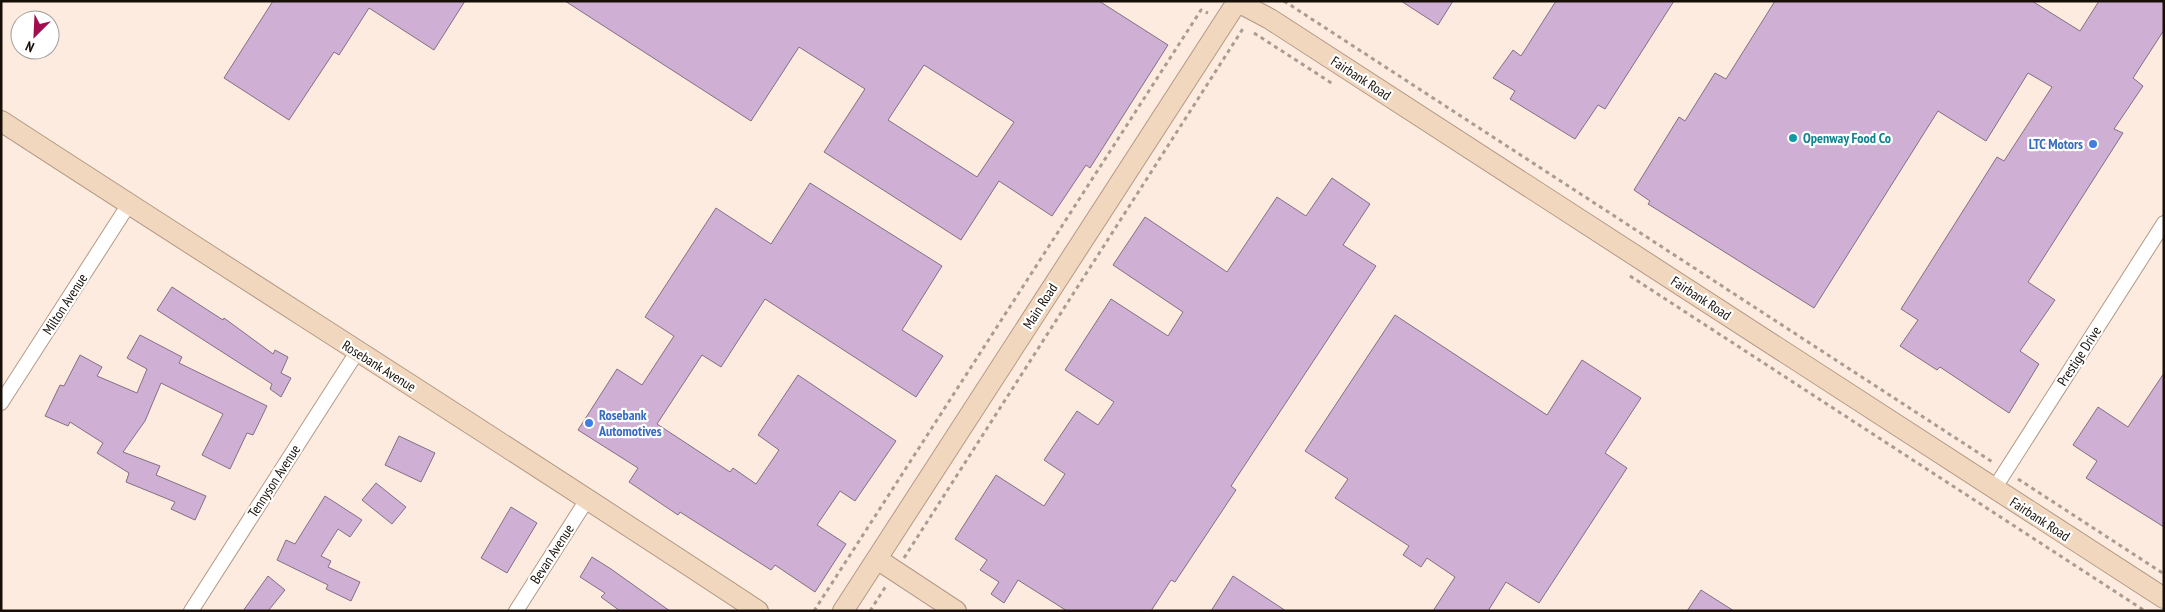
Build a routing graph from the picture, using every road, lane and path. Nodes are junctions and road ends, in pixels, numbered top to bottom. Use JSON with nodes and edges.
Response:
{"nodes":[{"id":1,"x":1236,"y":1,"type":"edge"},
{"id":2,"x":1284,"y":1,"type":"edge"},
{"id":3,"x":1225,"y":20,"type":"junction"},
{"id":4,"x":1254,"y":33,"type":"dead end"},
{"id":5,"x":1337,"y":86,"type":"dead end"},
{"id":6,"x":1,"y":121,"type":"edge"},
{"id":7,"x":129,"y":204,"type":"junction"},
{"id":8,"x":2164,"y":223,"type":"edge"},
{"id":9,"x":1627,"y":274,"type":"dead end"},
{"id":10,"x":357,"y":352,"type":"junction"},
{"id":11,"x":1,"y":403,"type":"edge"},
{"id":12,"x":2006,"y":471,"type":"junction"},
{"id":13,"x":1994,"y":489,"type":"junction"},
{"id":14,"x":588,"y":498,"type":"junction"},
{"id":15,"x":877,"y":559,"type":"junction"},
{"id":16,"x":896,"y":571,"type":"junction"},
{"id":17,"x":2164,"y":574,"type":"edge"},
{"id":18,"x":2164,"y":598,"type":"edge"},
{"id":19,"x":191,"y":611,"type":"edge"},
{"id":20,"x":516,"y":611,"type":"edge"},
{"id":21,"x":758,"y":611,"type":"edge"},
{"id":22,"x":814,"y":611,"type":"edge"},
{"id":23,"x":844,"y":611,"type":"edge"},
{"id":24,"x":870,"y":611,"type":"edge"},
{"id":25,"x":956,"y":611,"type":"edge"},
{"id":26,"x":2145,"y":611,"type":"edge"}],
"edges":[{"from":1,"to":3,"type":"main road","name":"Main Road"},
{"from":1,"to":13,"type":"main road","name":"Fairbank Road"},
{"from":2,"to":12,"type":"path"},
{"from":3,"to":15,"type":"main road","name":"Main Road"},
{"from":3,"to":16,"type":"path"},
{"from":3,"to":22,"type":"path"},
{"from":4,"to":5,"type":"path"},
{"from":6,"to":7,"type":"main road","name":"Rosebank Avenue"},
{"from":7,"to":10,"type":"main road","name":"Rosebank Avenue"},
{"from":7,"to":11,"type":"street","name":"Milton Avenue"},
{"from":8,"to":12,"type":"street","name":"Prestige Drive"},
{"from":9,"to":26,"type":"path"},
{"from":10,"to":14,"type":"main road","name":"Rosebank Avenue"},
{"from":10,"to":19,"type":"street","name":"Tennyson Avenue"},
{"from":12,"to":13,"type":"street","name":"Prestige Drive"},
{"from":12,"to":17,"type":"path"},
{"from":13,"to":18,"type":"main road","name":"Fairbank Road"},
{"from":14,"to":20,"type":"street","name":"Bevan Avenue"},
{"from":14,"to":21,"type":"main road","name":"Rosebank Avenue"},
{"from":15,"to":16,"type":"main road"},
{"from":15,"to":23,"type":"main road","name":"Main Road"},
{"from":16,"to":24,"type":"path"},
{"from":16,"to":25,"type":"main road"}]}
